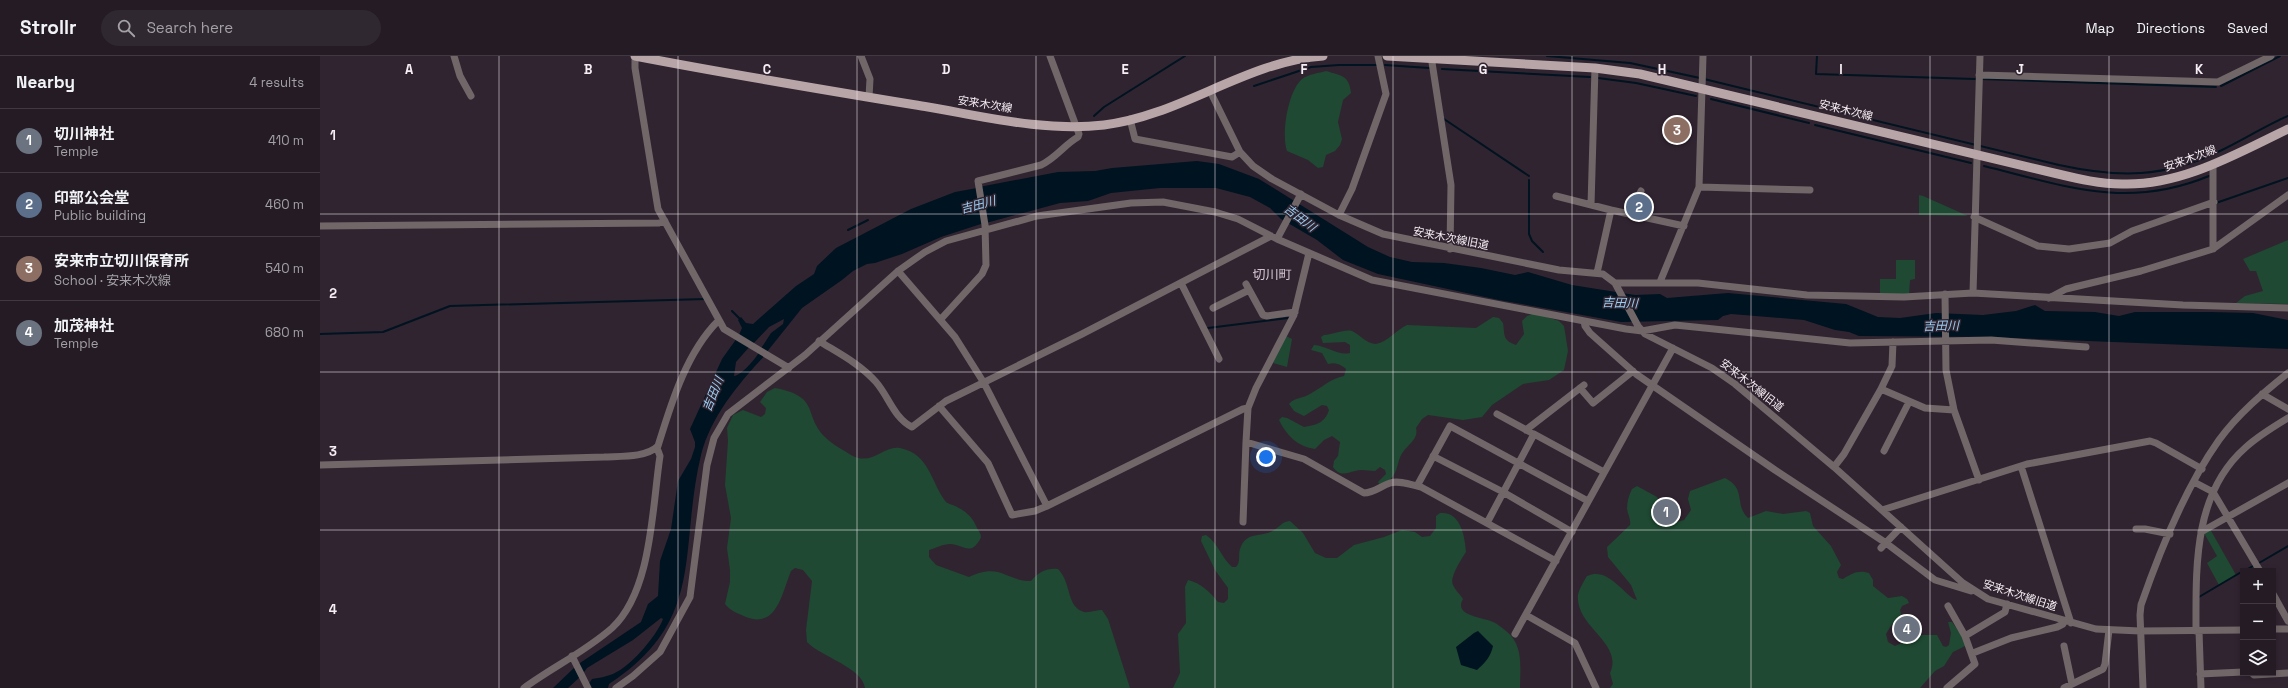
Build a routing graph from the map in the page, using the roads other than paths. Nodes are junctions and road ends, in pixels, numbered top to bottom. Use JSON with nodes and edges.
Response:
{"nodes":[{"id":1,"x":454,"y":56,"type":"edge"},
{"id":2,"x":635,"y":56,"type":"edge"},
{"id":3,"x":861,"y":56,"type":"edge"},
{"id":4,"x":1050,"y":56,"type":"edge"},
{"id":5,"x":1323,"y":56,"type":"edge"},
{"id":6,"x":1378,"y":56,"type":"edge"},
{"id":7,"x":1387,"y":56,"type":"edge"},
{"id":8,"x":1703,"y":56,"type":"edge"},
{"id":9,"x":1980,"y":56,"type":"edge"},
{"id":10,"x":2271,"y":56,"type":"edge"},
{"id":11,"x":1431,"y":57,"type":"edge"},
{"id":12,"x":1596,"y":68,"type":"junction"},
{"id":13,"x":1979,"y":75,"type":"junction"},
{"id":14,"x":1702,"y":88,"type":"junction"},
{"id":15,"x":1210,"y":91,"type":"junction"},
{"id":16,"x":471,"y":96,"type":"dead end"},
{"id":17,"x":869,"y":97,"type":"junction"},
{"id":18,"x":1130,"y":119,"type":"junction"},
{"id":19,"x":1077,"y":127,"type":"junction"},
{"id":20,"x":2288,"y":129,"type":"edge"},
{"id":21,"x":1240,"y":152,"type":"junction"},
{"id":22,"x":1976,"y":154,"type":"junction"},
{"id":23,"x":2213,"y":164,"type":"junction"},
{"id":24,"x":1699,"y":187,"type":"junction"},
{"id":25,"x":1810,"y":190,"type":"dead end"},
{"id":26,"x":1641,"y":191,"type":"dead end"},
{"id":27,"x":2288,"y":195,"type":"edge"},
{"id":28,"x":1299,"y":196,"type":"junction"},
{"id":29,"x":1556,"y":196,"type":"dead end"},
{"id":30,"x":2214,"y":202,"type":"junction"},
{"id":31,"x":1591,"y":205,"type":"junction"},
{"id":32,"x":1611,"y":210,"type":"junction"},
{"id":33,"x":1629,"y":214,"type":"junction"},
{"id":34,"x":1339,"y":215,"type":"junction"},
{"id":35,"x":1974,"y":217,"type":"junction"},
{"id":36,"x":665,"y":221,"type":"junction"},
{"id":37,"x":320,"y":226,"type":"edge"},
{"id":38,"x":984,"y":226,"type":"junction"},
{"id":39,"x":1684,"y":226,"type":"junction"},
{"id":40,"x":1275,"y":237,"type":"junction"},
{"id":41,"x":1450,"y":249,"type":"junction"},
{"id":42,"x":2213,"y":249,"type":"junction"},
{"id":43,"x":1309,"y":253,"type":"junction"},
{"id":44,"x":898,"y":271,"type":"junction"},
{"id":45,"x":1597,"y":273,"type":"junction"},
{"id":46,"x":1660,"y":282,"type":"junction"},
{"id":47,"x":1181,"y":283,"type":"junction"},
{"id":48,"x":1615,"y":284,"type":"junction"},
{"id":49,"x":1973,"y":293,"type":"junction"},
{"id":50,"x":1945,"y":296,"type":"junction"},
{"id":51,"x":2049,"y":298,"type":"junction"},
{"id":52,"x":1212,"y":308,"type":"dead end"},
{"id":53,"x":2288,"y":308,"type":"edge"},
{"id":54,"x":1295,"y":312,"type":"junction"},
{"id":55,"x":941,"y":319,"type":"junction"},
{"id":56,"x":1584,"y":321,"type":"junction"},
{"id":57,"x":718,"y":322,"type":"junction"},
{"id":58,"x":1640,"y":328,"type":"junction"},
{"id":59,"x":1945,"y":340,"type":"junction"},
{"id":60,"x":819,"y":341,"type":"junction"},
{"id":61,"x":1893,"y":342,"type":"junction"},
{"id":62,"x":2086,"y":347,"type":"dead end"},
{"id":63,"x":1673,"y":348,"type":"junction"},
{"id":64,"x":1219,"y":359,"type":"dead end"},
{"id":65,"x":789,"y":368,"type":"junction"},
{"id":66,"x":1633,"y":371,"type":"junction"},
{"id":67,"x":2288,"y":373,"type":"edge"},
{"id":68,"x":984,"y":383,"type":"junction"},
{"id":69,"x":1652,"y":385,"type":"junction"},
{"id":70,"x":1881,"y":389,"type":"junction"},
{"id":71,"x":2262,"y":394,"type":"junction"},
{"id":72,"x":1909,"y":402,"type":"junction"},
{"id":73,"x":938,"y":406,"type":"junction"},
{"id":74,"x":1248,"y":408,"type":"junction"},
{"id":75,"x":2288,"y":409,"type":"edge"},
{"id":76,"x":1954,"y":410,"type":"junction"},
{"id":77,"x":1497,"y":414,"type":"dead end"},
{"id":78,"x":2288,"y":418,"type":"edge"},
{"id":79,"x":1526,"y":430,"type":"junction"},
{"id":80,"x":1534,"y":434,"type":"junction"},
{"id":81,"x":1246,"y":442,"type":"junction"},
{"id":82,"x":657,"y":448,"type":"junction"},
{"id":83,"x":1884,"y":451,"type":"dead end"},
{"id":84,"x":1433,"y":456,"type":"junction"},
{"id":85,"x":1518,"y":464,"type":"junction"},
{"id":86,"x":320,"y":465,"type":"edge"},
{"id":87,"x":2021,"y":466,"type":"junction"},
{"id":88,"x":1834,"y":467,"type":"junction"},
{"id":89,"x":2202,"y":469,"type":"junction"},
{"id":90,"x":1604,"y":472,"type":"junction"},
{"id":91,"x":1979,"y":480,"type":"junction"},
{"id":92,"x":2194,"y":482,"type":"junction"},
{"id":93,"x":2288,"y":483,"type":"edge"},
{"id":94,"x":1417,"y":486,"type":"junction"},
{"id":95,"x":1503,"y":492,"type":"junction"},
{"id":96,"x":2213,"y":492,"type":"junction"},
{"id":97,"x":1588,"y":501,"type":"junction"},
{"id":98,"x":1047,"y":506,"type":"junction"},
{"id":99,"x":1882,"y":510,"type":"junction"},
{"id":100,"x":2229,"y":517,"type":"junction"},
{"id":101,"x":1243,"y":522,"type":"dead end"},
{"id":102,"x":1487,"y":522,"type":"junction"},
{"id":103,"x":1900,"y":527,"type":"junction"},
{"id":104,"x":2136,"y":529,"type":"dead end"},
{"id":105,"x":1572,"y":532,"type":"junction"},
{"id":106,"x":2201,"y":532,"type":"junction"},
{"id":107,"x":2170,"y":534,"type":"junction"},
{"id":108,"x":1884,"y":546,"type":"junction"},
{"id":109,"x":1556,"y":561,"type":"junction"},
{"id":110,"x":2258,"y":568,"type":"edge"},
{"id":111,"x":1973,"y":591,"type":"junction"},
{"id":112,"x":2276,"y":599,"type":"edge"},
{"id":113,"x":2007,"y":604,"type":"junction"},
{"id":114,"x":1948,"y":606,"type":"dead end"},
{"id":115,"x":1526,"y":615,"type":"junction"},
{"id":116,"x":2288,"y":621,"type":"edge"},
{"id":117,"x":2068,"y":622,"type":"junction"},
{"id":118,"x":2288,"y":629,"type":"edge"},
{"id":119,"x":2109,"y":630,"type":"junction"},
{"id":120,"x":2240,"y":630,"type":"edge"},
{"id":121,"x":2276,"y":630,"type":"edge"},
{"id":122,"x":2140,"y":631,"type":"junction"},
{"id":123,"x":2198,"y":631,"type":"junction"},
{"id":124,"x":1516,"y":634,"type":"dead end"},
{"id":125,"x":1966,"y":636,"type":"junction"},
{"id":126,"x":2064,"y":646,"type":"dead end"},
{"id":127,"x":1973,"y":653,"type":"junction"},
{"id":128,"x":573,"y":658,"type":"junction"},
{"id":129,"x":2240,"y":672,"type":"edge"},
{"id":130,"x":2288,"y":673,"type":"edge"},
{"id":131,"x":2200,"y":674,"type":"junction"},
{"id":132,"x":2276,"y":674,"type":"edge"},
{"id":133,"x":2072,"y":684,"type":"junction"},
{"id":134,"x":524,"y":688,"type":"edge"},
{"id":135,"x":588,"y":688,"type":"edge"},
{"id":136,"x":616,"y":688,"type":"edge"},
{"id":137,"x":1596,"y":688,"type":"edge"},
{"id":138,"x":1947,"y":688,"type":"edge"},
{"id":139,"x":2064,"y":688,"type":"edge"},
{"id":140,"x":2143,"y":688,"type":"edge"},
{"id":141,"x":2201,"y":688,"type":"edge"}],
"edges":[{"from":1,"to":16,"type":"street"},
{"from":2,"to":17,"type":"main road","name":"安来木次線"},
{"from":2,"to":36,"type":"street"},
{"from":3,"to":17,"type":"street"},
{"from":4,"to":19,"type":"street"},
{"from":5,"to":15,"type":"main road","name":"安来木次線"},
{"from":6,"to":34,"type":"street"},
{"from":7,"to":11,"type":"main road","name":"安来木次線"},
{"from":8,"to":14,"type":"street"},
{"from":9,"to":13,"type":"street"},
{"from":10,"to":13,"type":"street"},
{"from":11,"to":12,"type":"main road","name":"安来木次線"},
{"from":11,"to":41,"type":"street"},
{"from":12,"to":14,"type":"main road","name":"安来木次線"},
{"from":12,"to":31,"type":"street"},
{"from":13,"to":22,"type":"street"},
{"from":14,"to":22,"type":"main road","name":"安来木次線"},
{"from":14,"to":24,"type":"street"},
{"from":15,"to":18,"type":"main road","name":"安来木次線"},
{"from":15,"to":21,"type":"street","name":"安来木次線旧道"},
{"from":17,"to":19,"type":"main road","name":"安来木次線"},
{"from":18,"to":19,"type":"main road","name":"安来木次線"},
{"from":18,"to":21,"type":"street"},
{"from":19,"to":38,"type":"street"},
{"from":20,"to":23,"type":"main road","name":"安来木次線"},
{"from":21,"to":28,"type":"street","name":"安来木次線旧道"},
{"from":22,"to":23,"type":"main road","name":"安来木次線"},
{"from":22,"to":35,"type":"street"},
{"from":23,"to":30,"type":"street"},
{"from":24,"to":25,"type":"street"},
{"from":24,"to":39,"type":"street"},
{"from":26,"to":33,"type":"street"},
{"from":27,"to":42,"type":"street"},
{"from":28,"to":34,"type":"street","name":"安来木次線旧道"},
{"from":28,"to":40,"type":"street"},
{"from":29,"to":31,"type":"street"},
{"from":30,"to":35,"type":"street"},
{"from":30,"to":42,"type":"street"},
{"from":31,"to":32,"type":"street"},
{"from":32,"to":33,"type":"street"},
{"from":32,"to":45,"type":"street"},
{"from":33,"to":39,"type":"street"},
{"from":34,"to":41,"type":"street","name":"安来木次線旧道"},
{"from":35,"to":49,"type":"street"},
{"from":36,"to":37,"type":"street"},
{"from":36,"to":57,"type":"street"},
{"from":38,"to":40,"type":"street"},
{"from":38,"to":44,"type":"street"},
{"from":38,"to":55,"type":"street"},
{"from":39,"to":46,"type":"street"},
{"from":40,"to":43,"type":"street"},
{"from":40,"to":47,"type":"street"},
{"from":41,"to":45,"type":"street","name":"安来木次線旧道"},
{"from":42,"to":51,"type":"street"},
{"from":43,"to":54,"type":"street"},
{"from":43,"to":56,"type":"street"},
{"from":44,"to":55,"type":"street"},
{"from":44,"to":60,"type":"street"},
{"from":45,"to":48,"type":"street","name":"安来木次線旧道"},
{"from":46,"to":48,"type":"street"},
{"from":46,"to":50,"type":"street"},
{"from":47,"to":64,"type":"street"},
{"from":47,"to":68,"type":"street"},
{"from":48,"to":58,"type":"street"},
{"from":49,"to":50,"type":"street"},
{"from":49,"to":51,"type":"street"},
{"from":50,"to":59,"type":"street"},
{"from":51,"to":53,"type":"street"},
{"from":52,"to":54,"type":"street"},
{"from":54,"to":74,"type":"street"},
{"from":55,"to":68,"type":"street"},
{"from":56,"to":58,"type":"street"},
{"from":56,"to":66,"type":"street"},
{"from":57,"to":65,"type":"street"},
{"from":57,"to":82,"type":"street"},
{"from":58,"to":61,"type":"street"},
{"from":58,"to":63,"type":"street","name":"安来木次線旧道"},
{"from":59,"to":61,"type":"street"},
{"from":59,"to":62,"type":"street"},
{"from":59,"to":76,"type":"street"},
{"from":60,"to":65,"type":"street"},
{"from":60,"to":73,"type":"street"},
{"from":61,"to":70,"type":"street"},
{"from":63,"to":69,"type":"street"},
{"from":63,"to":88,"type":"street","name":"安来木次線旧道"},
{"from":65,"to":136,"type":"street"},
{"from":66,"to":69,"type":"street"},
{"from":66,"to":79,"type":"street"},
{"from":67,"to":71,"type":"street"},
{"from":68,"to":73,"type":"street"},
{"from":68,"to":98,"type":"street"},
{"from":69,"to":90,"type":"street"},
{"from":69,"to":108,"type":"street"},
{"from":70,"to":72,"type":"street"},
{"from":70,"to":88,"type":"street"},
{"from":71,"to":75,"type":"street"},
{"from":71,"to":89,"type":"street"},
{"from":72,"to":76,"type":"street"},
{"from":72,"to":83,"type":"street"},
{"from":73,"to":98,"type":"street"},
{"from":74,"to":81,"type":"street"},
{"from":74,"to":98,"type":"street"},
{"from":76,"to":91,"type":"street"},
{"from":77,"to":79,"type":"street"},
{"from":78,"to":96,"type":"street"},
{"from":79,"to":80,"type":"street"},
{"from":80,"to":85,"type":"street"},
{"from":80,"to":90,"type":"street"},
{"from":81,"to":94,"type":"street"},
{"from":81,"to":101,"type":"street"},
{"from":82,"to":86,"type":"street"},
{"from":82,"to":128,"type":"street"},
{"from":84,"to":85,"type":"street"},
{"from":84,"to":94,"type":"street"},
{"from":84,"to":95,"type":"street"},
{"from":85,"to":95,"type":"street"},
{"from":85,"to":97,"type":"street"},
{"from":87,"to":89,"type":"street"},
{"from":87,"to":91,"type":"street"},
{"from":87,"to":117,"type":"street"},
{"from":88,"to":99,"type":"street","name":"安来木次線旧道"},
{"from":89,"to":92,"type":"street"},
{"from":90,"to":97,"type":"street"},
{"from":91,"to":99,"type":"street"},
{"from":92,"to":96,"type":"street"},
{"from":92,"to":107,"type":"street"},
{"from":93,"to":100,"type":"street"},
{"from":94,"to":102,"type":"street"},
{"from":95,"to":102,"type":"street"},
{"from":95,"to":105,"type":"street"},
{"from":96,"to":100,"type":"street"},
{"from":96,"to":106,"type":"street"},
{"from":97,"to":105,"type":"street"},
{"from":99,"to":103,"type":"street","name":"安来木次線旧道"},
{"from":100,"to":106,"type":"street"},
{"from":100,"to":110,"type":"street"},
{"from":102,"to":109,"type":"street"},
{"from":103,"to":108,"type":"street"},
{"from":103,"to":111,"type":"street","name":"安来木次線旧道"},
{"from":104,"to":107,"type":"street"},
{"from":105,"to":109,"type":"street"},
{"from":106,"to":123,"type":"street"},
{"from":107,"to":122,"type":"street"},
{"from":108,"to":111,"type":"street"},
{"from":109,"to":115,"type":"street"},
{"from":111,"to":113,"type":"street","name":"安来木次線旧道"},
{"from":112,"to":116,"type":"street"},
{"from":113,"to":117,"type":"street","name":"安来木次線旧道"},
{"from":113,"to":125,"type":"street"},
{"from":114,"to":125,"type":"street"},
{"from":115,"to":124,"type":"street"},
{"from":115,"to":137,"type":"street"},
{"from":117,"to":119,"type":"street","name":"安来木次線旧道"},
{"from":117,"to":127,"type":"street"},
{"from":118,"to":121,"type":"street"},
{"from":119,"to":122,"type":"street","name":"安来木次線旧道"},
{"from":119,"to":133,"type":"street"},
{"from":120,"to":123,"type":"street","name":"安来木次線旧道"},
{"from":122,"to":123,"type":"street","name":"安来木次線旧道"},
{"from":122,"to":140,"type":"street"},
{"from":123,"to":131,"type":"street"},
{"from":125,"to":127,"type":"street"},
{"from":126,"to":133,"type":"street"},
{"from":127,"to":138,"type":"street"},
{"from":128,"to":134,"type":"street"},
{"from":128,"to":135,"type":"street"},
{"from":129,"to":131,"type":"street"},
{"from":130,"to":132,"type":"street"},
{"from":131,"to":141,"type":"street"},
{"from":133,"to":139,"type":"street"}]}
